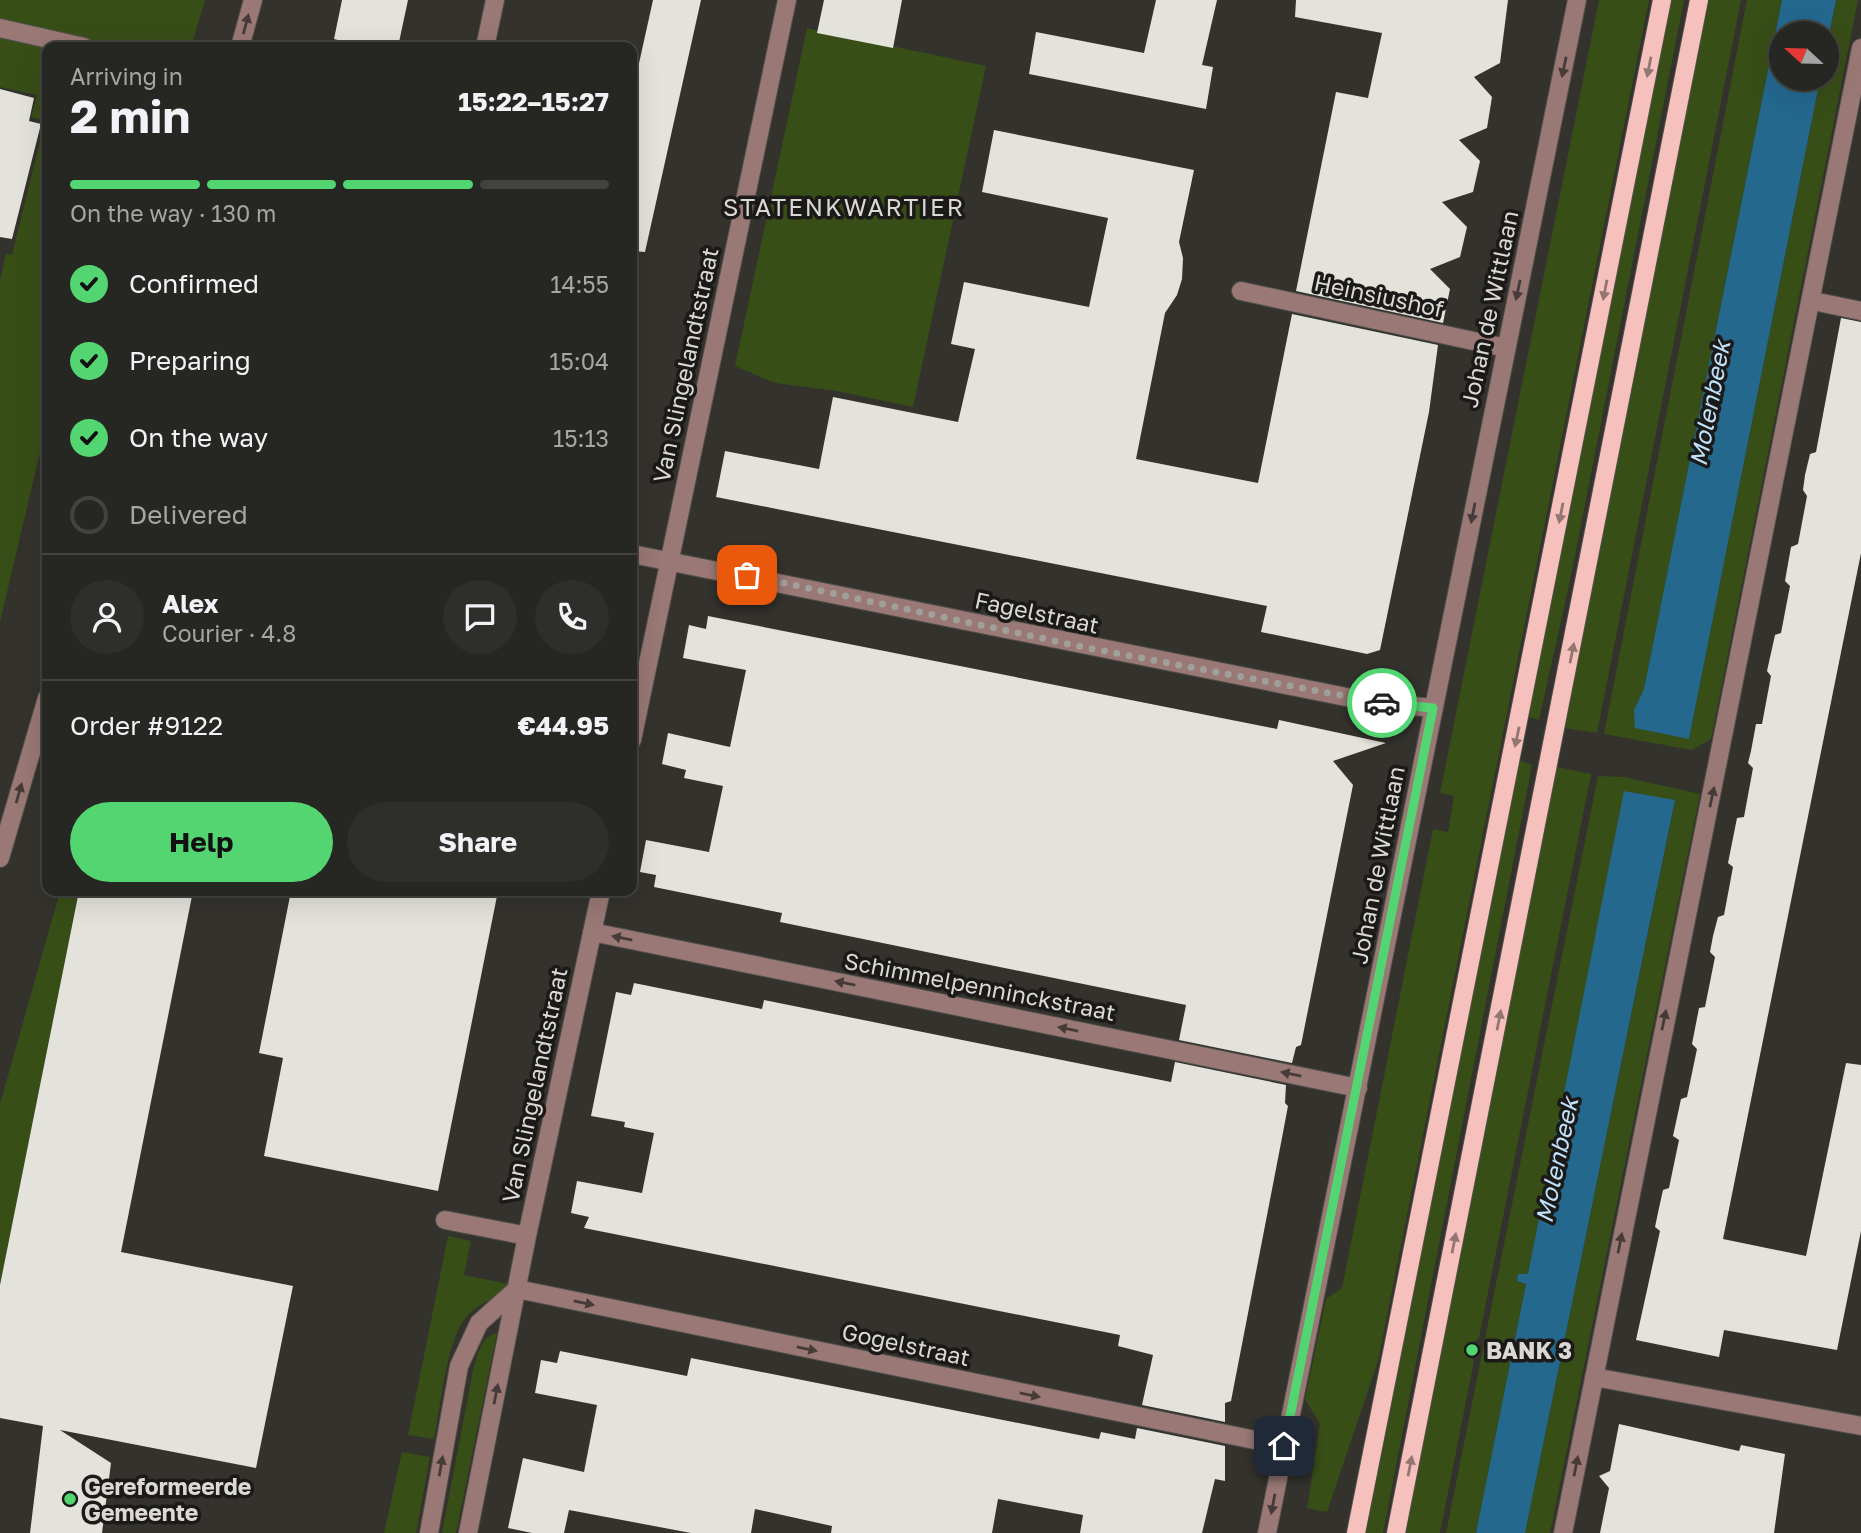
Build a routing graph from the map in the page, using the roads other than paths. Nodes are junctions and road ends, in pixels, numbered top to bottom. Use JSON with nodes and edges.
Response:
{"nodes":[{"id":1,"x":253,"y":0,"type":"edge"},
{"id":2,"x":495,"y":0,"type":"edge"},
{"id":3,"x":787,"y":0,"type":"edge"},
{"id":4,"x":1577,"y":0,"type":"edge"},
{"id":5,"x":1662,"y":0,"type":"edge"},
{"id":6,"x":1699,"y":0,"type":"edge"},
{"id":7,"x":0,"y":28,"type":"edge"},
{"id":8,"x":62,"y":42,"type":"edge"},
{"id":9,"x":241,"y":42,"type":"edge"},
{"id":10,"x":486,"y":42,"type":"edge"},
{"id":11,"x":1861,"y":48,"type":"edge"},
{"id":12,"x":1241,"y":290,"type":"dead end"},
{"id":13,"x":1813,"y":301,"type":"junction"},
{"id":14,"x":1861,"y":311,"type":"edge"},
{"id":15,"x":1506,"y":348,"type":"junction"},
{"id":16,"x":637,"y":555,"type":"edge"},
{"id":17,"x":669,"y":559,"type":"junction"},
{"id":18,"x":1433,"y":708,"type":"junction"},
{"id":19,"x":42,"y":715,"type":"edge"},
{"id":20,"x":637,"y":716,"type":"edge"},
{"id":21,"x":0,"y":858,"type":"edge"},
{"id":22,"x":600,"y":896,"type":"edge"},
{"id":23,"x":592,"y":932,"type":"junction"},
{"id":24,"x":1358,"y":1088,"type":"junction"},
{"id":25,"x":445,"y":1220,"type":"dead end"},
{"id":26,"x":527,"y":1236,"type":"junction"},
{"id":27,"x":517,"y":1289,"type":"junction"},
{"id":28,"x":1594,"y":1377,"type":"junction"},
{"id":29,"x":1861,"y":1426,"type":"edge"},
{"id":30,"x":1284,"y":1446,"type":"junction"},
{"id":31,"x":429,"y":1533,"type":"edge"},
{"id":32,"x":468,"y":1533,"type":"edge"},
{"id":33,"x":1267,"y":1533,"type":"edge"},
{"id":34,"x":1356,"y":1533,"type":"edge"},
{"id":35,"x":1396,"y":1533,"type":"edge"},
{"id":36,"x":1563,"y":1533,"type":"edge"}],
"edges":[{"from":9,"to":1,"type":"street","one_way":true},
{"from":2,"to":10,"type":"street"},
{"from":3,"to":17,"type":"street","name":"Van Slingelandtstraat"},
{"from":4,"to":15,"type":"street","name":"Johan de Wittlaan","one_way":true},
{"from":5,"to":34,"type":"main road","one_way":true},
{"from":35,"to":6,"type":"main road","one_way":true},
{"from":7,"to":8,"type":"street"},
{"from":11,"to":13,"type":"street"},
{"from":12,"to":15,"type":"street","name":"Heinsiushof"},
{"from":13,"to":14,"type":"street"},
{"from":28,"to":13,"type":"street","one_way":true},
{"from":15,"to":18,"type":"street","name":"Johan de Wittlaan","one_way":true},
{"from":16,"to":17,"type":"street","name":"Fagelstraat"},
{"from":17,"to":18,"type":"street","name":"Fagelstraat"},
{"from":17,"to":20,"type":"street","name":"Van Slingelandtstraat"},
{"from":18,"to":24,"type":"street","name":"Johan de Wittlaan"},
{"from":21,"to":19,"type":"street","one_way":true},
{"from":22,"to":23,"type":"street","name":"Van Slingelandtstraat"},
{"from":24,"to":23,"type":"street","name":"Schimmelpenninckstraat","one_way":true},
{"from":23,"to":26,"type":"street","name":"Van Slingelandtstraat"},
{"from":24,"to":30,"type":"street","name":"Johan de Wittlaan"},
{"from":25,"to":26,"type":"street"},
{"from":26,"to":27,"type":"street","name":"Van Slingelandtstraat"},
{"from":27,"to":30,"type":"street","name":"Gogelstraat","one_way":true},
{"from":31,"to":27,"type":"street","one_way":true},
{"from":32,"to":27,"type":"street","name":"Van Slingelandtstraat","one_way":true},
{"from":28,"to":29,"type":"street"},
{"from":36,"to":28,"type":"street","one_way":true},
{"from":30,"to":33,"type":"street","name":"Johan de Wittlaan","one_way":true}]}
